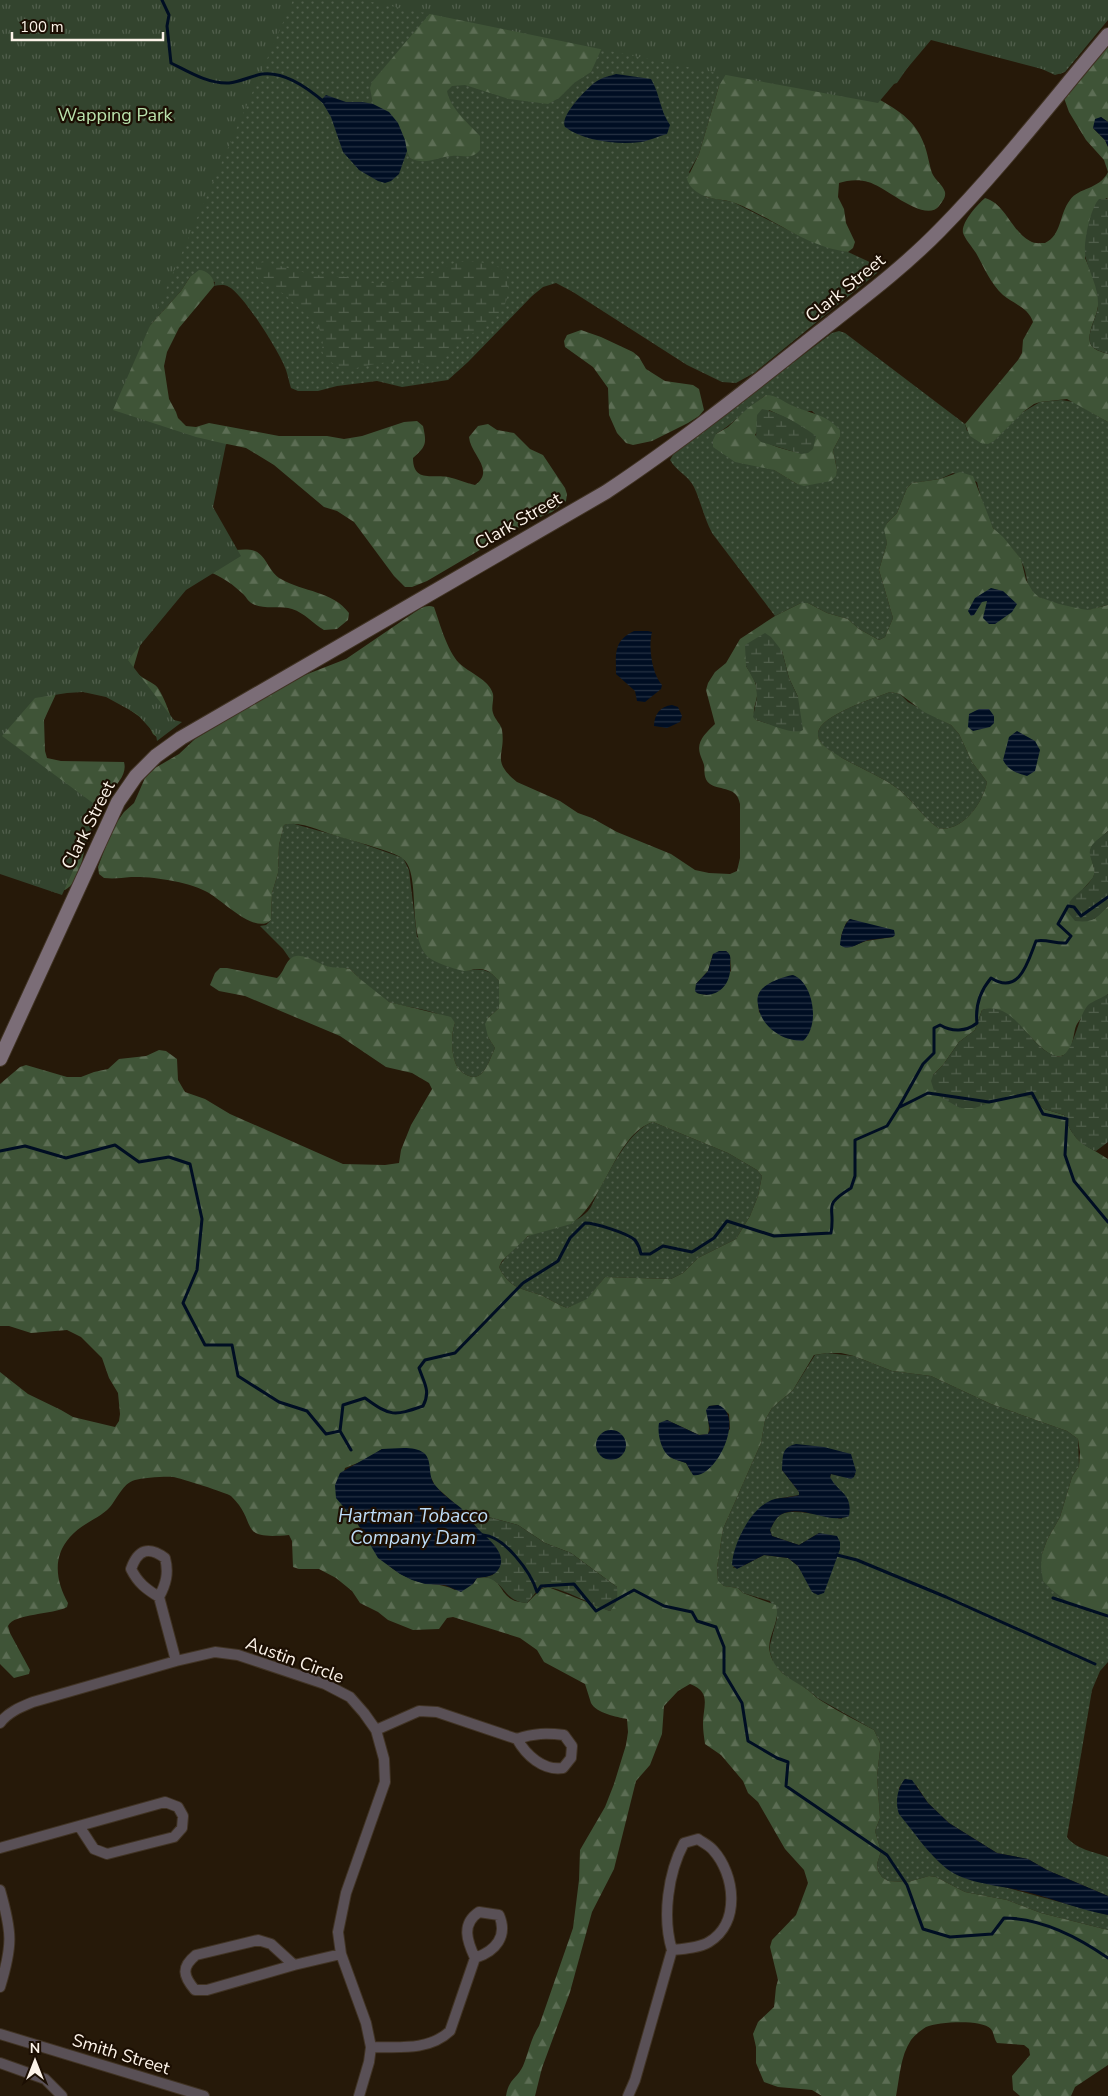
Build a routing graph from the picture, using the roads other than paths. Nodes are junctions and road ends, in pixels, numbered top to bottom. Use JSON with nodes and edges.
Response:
{"nodes":[{"id":1,"x":1108,"y":35,"type":"edge"},
{"id":2,"x":0,"y":1059,"type":"edge"},
{"id":3,"x":159,"y":1597,"type":"junction"},
{"id":4,"x":176,"y":1661,"type":"junction"},
{"id":5,"x":0,"y":1723,"type":"edge"},
{"id":6,"x":376,"y":1730,"type":"junction"},
{"id":7,"x":517,"y":1739,"type":"junction"},
{"id":8,"x":79,"y":1826,"type":"junction"},
{"id":9,"x":0,"y":1848,"type":"edge"},
{"id":10,"x":0,"y":1890,"type":"edge"},
{"id":11,"x":672,"y":1950,"type":"junction"},
{"id":12,"x":341,"y":1954,"type":"junction"},
{"id":13,"x":476,"y":1958,"type":"junction"},
{"id":14,"x":294,"y":1965,"type":"junction"},
{"id":15,"x":0,"y":1987,"type":"edge"},
{"id":16,"x":0,"y":2034,"type":"edge"},
{"id":17,"x":371,"y":2046,"type":"junction"},
{"id":18,"x":0,"y":2063,"type":"edge"},
{"id":19,"x":62,"y":2096,"type":"edge"},
{"id":20,"x":204,"y":2096,"type":"edge"},
{"id":21,"x":359,"y":2096,"type":"edge"},
{"id":22,"x":628,"y":2096,"type":"edge"}],
"edges":[{"from":1,"to":2,"type":"main road","name":"Clark Street"},
{"from":3,"to":3,"type":"street"},
{"from":3,"to":4,"type":"street"},
{"from":4,"to":5,"type":"street","name":"Austin Circle"},
{"from":4,"to":6,"type":"street","name":"Austin Circle"},
{"from":6,"to":7,"type":"street"},
{"from":6,"to":12,"type":"street","name":"Austin Circle"},
{"from":7,"to":7,"type":"street"},
{"from":8,"to":8,"type":"street"},
{"from":8,"to":9,"type":"street"},
{"from":10,"to":15,"type":"street"},
{"from":11,"to":11,"type":"street"},
{"from":11,"to":22,"type":"street"},
{"from":12,"to":14,"type":"street"},
{"from":12,"to":17,"type":"street","name":"Austin Circle"},
{"from":13,"to":13,"type":"street"},
{"from":13,"to":17,"type":"street"},
{"from":14,"to":14,"type":"street"},
{"from":16,"to":20,"type":"street","name":"Smith Street"},
{"from":17,"to":21,"type":"street","name":"Austin Circle"},
{"from":18,"to":19,"type":"street"}]}
